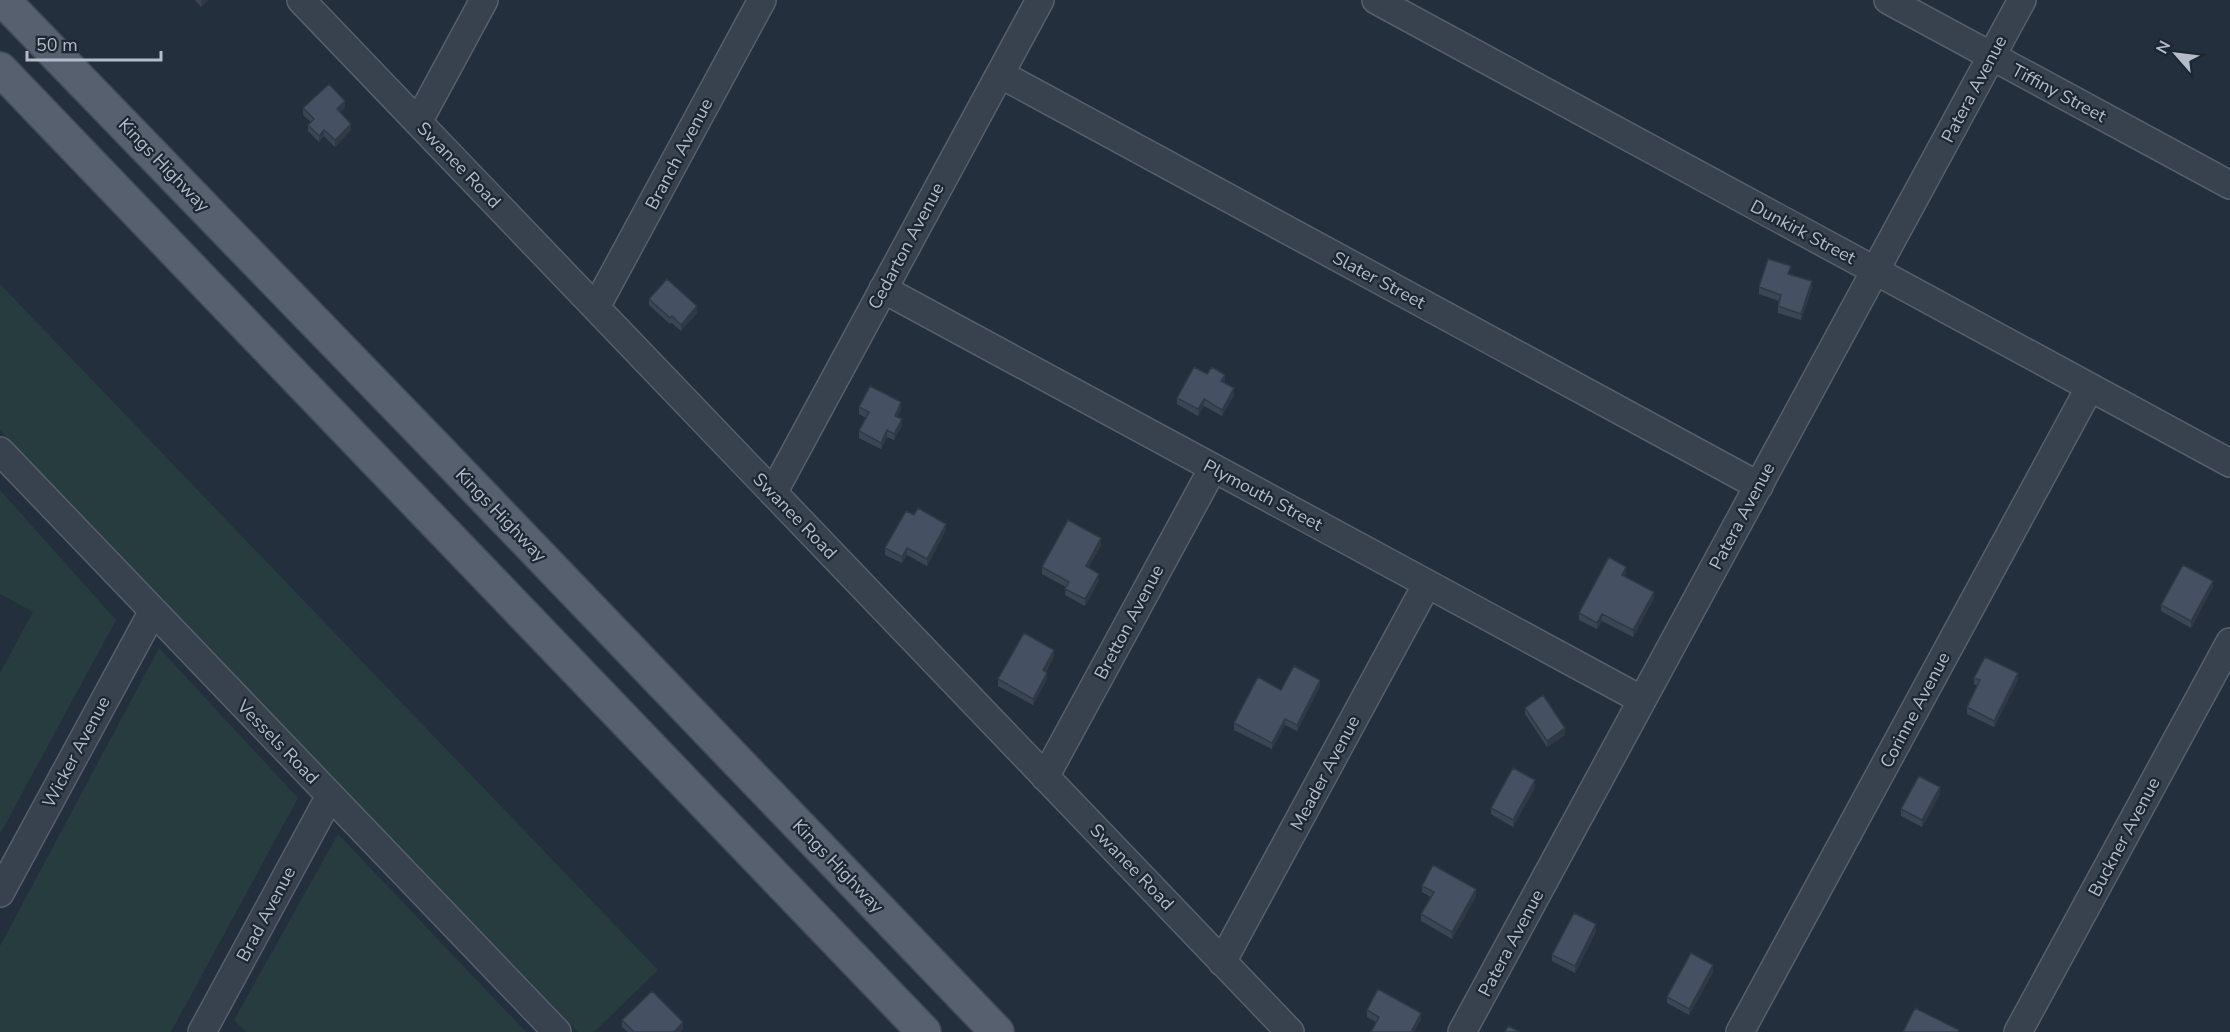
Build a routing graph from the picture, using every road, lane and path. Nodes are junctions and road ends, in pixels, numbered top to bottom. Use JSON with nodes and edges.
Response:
{"nodes":[{"id":1,"x":3,"y":0,"type":"edge"},
{"id":2,"x":301,"y":0,"type":"edge"},
{"id":3,"x":484,"y":0,"type":"edge"},
{"id":4,"x":762,"y":0,"type":"edge"},
{"id":5,"x":1040,"y":0,"type":"edge"},
{"id":6,"x":1376,"y":0,"type":"edge"},
{"id":7,"x":1888,"y":0,"type":"edge"},
{"id":8,"x":2022,"y":0,"type":"edge"},
{"id":9,"x":1992,"y":56,"type":"junction"},
{"id":10,"x":0,"y":69,"type":"edge"},
{"id":11,"x":1000,"y":74,"type":"junction"},
{"id":12,"x":418,"y":122,"type":"junction"},
{"id":13,"x":2230,"y":185,"type":"edge"},
{"id":14,"x":1875,"y":271,"type":"junction"},
{"id":15,"x":883,"y":289,"type":"junction"},
{"id":16,"x":596,"y":307,"type":"junction"},
{"id":17,"x":2090,"y":387,"type":"junction"},
{"id":18,"x":0,"y":451,"type":"edge"},
{"id":19,"x":2230,"y":463,"type":"edge"},
{"id":20,"x":1213,"y":468,"type":"junction"},
{"id":21,"x":1759,"y":486,"type":"junction"},
{"id":22,"x":773,"y":493,"type":"junction"},
{"id":23,"x":1427,"y":584,"type":"junction"},
{"id":24,"x":153,"y":611,"type":"junction"},
{"id":25,"x":2230,"y":642,"type":"edge"},
{"id":26,"x":1642,"y":700,"type":"junction"},
{"id":27,"x":1045,"y":777,"type":"junction"},
{"id":28,"x":330,"y":796,"type":"junction"},
{"id":29,"x":0,"y":893,"type":"edge"},
{"id":30,"x":1222,"y":962,"type":"junction"},
{"id":31,"x":210,"y":1028,"type":"edge"},
{"id":32,"x":557,"y":1032,"type":"edge"},
{"id":33,"x":924,"y":1032,"type":"edge"},
{"id":34,"x":997,"y":1032,"type":"edge"},
{"id":35,"x":1290,"y":1032,"type":"edge"},
{"id":36,"x":1462,"y":1032,"type":"edge"},
{"id":37,"x":1740,"y":1032,"type":"edge"},
{"id":38,"x":2018,"y":1032,"type":"edge"}],
"edges":[{"from":1,"to":34,"type":"main road","name":"Kings Highway"},
{"from":2,"to":12,"type":"street","name":"Swanee Road"},
{"from":3,"to":12,"type":"street"},
{"from":4,"to":16,"type":"street","name":"Branch Avenue"},
{"from":5,"to":11,"type":"street","name":"Cedarton Avenue"},
{"from":6,"to":14,"type":"street","name":"Dunkirk Street"},
{"from":7,"to":9,"type":"street","name":"Tiffiny Street"},
{"from":8,"to":9,"type":"street","name":"Patera Avenue"},
{"from":9,"to":13,"type":"street","name":"Tiffiny Street"},
{"from":9,"to":14,"type":"street","name":"Patera Avenue"},
{"from":10,"to":33,"type":"main road"},
{"from":11,"to":15,"type":"street","name":"Cedarton Avenue"},
{"from":11,"to":21,"type":"street","name":"Slater Street"},
{"from":12,"to":16,"type":"street","name":"Swanee Road"},
{"from":14,"to":17,"type":"street","name":"Dunkirk Street"},
{"from":14,"to":21,"type":"street","name":"Patera Avenue"},
{"from":15,"to":20,"type":"street","name":"Plymouth Street"},
{"from":15,"to":22,"type":"street","name":"Cedarton Avenue"},
{"from":16,"to":22,"type":"street","name":"Swanee Road"},
{"from":17,"to":19,"type":"street","name":"Dunkirk Street"},
{"from":17,"to":37,"type":"street","name":"Corinne Avenue"},
{"from":18,"to":24,"type":"street","name":"Vessels Road"},
{"from":20,"to":23,"type":"street","name":"Plymouth Street"},
{"from":20,"to":27,"type":"street","name":"Bretton Avenue"},
{"from":21,"to":26,"type":"street","name":"Patera Avenue"},
{"from":22,"to":27,"type":"street","name":"Swanee Road"},
{"from":23,"to":26,"type":"street","name":"Plymouth Street"},
{"from":23,"to":30,"type":"street","name":"Meader Avenue"},
{"from":24,"to":28,"type":"street","name":"Vessels Road"},
{"from":24,"to":29,"type":"street","name":"Wicker Avenue"},
{"from":25,"to":38,"type":"street","name":"Buckner Avenue"},
{"from":26,"to":36,"type":"street","name":"Patera Avenue"},
{"from":27,"to":30,"type":"street","name":"Swanee Road"},
{"from":28,"to":31,"type":"street","name":"Brad Avenue"},
{"from":28,"to":32,"type":"street","name":"Vessels Road"},
{"from":30,"to":35,"type":"street","name":"Swanee Road"}]}
